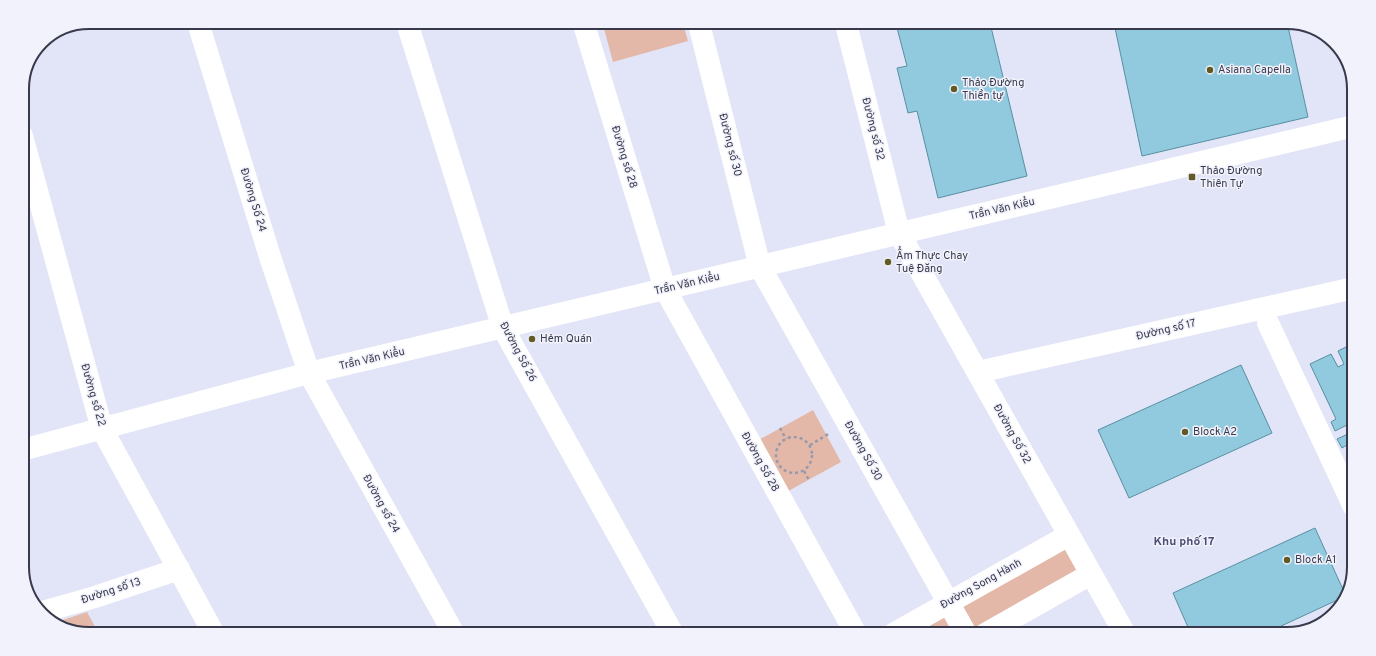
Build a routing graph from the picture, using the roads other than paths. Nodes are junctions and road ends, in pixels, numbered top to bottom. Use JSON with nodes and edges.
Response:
{"nodes":[{"id":1,"x":200,"y":29,"type":"edge"},
{"id":2,"x":409,"y":29,"type":"edge"},
{"id":3,"x":585,"y":29,"type":"edge"},
{"id":4,"x":700,"y":29,"type":"edge"},
{"id":5,"x":847,"y":29,"type":"edge"},
{"id":6,"x":1347,"y":128,"type":"edge"},
{"id":7,"x":29,"y":162,"type":"edge"},
{"id":8,"x":899,"y":233,"type":"junction"},
{"id":9,"x":760,"y":267,"type":"junction"},
{"id":10,"x":665,"y":289,"type":"junction"},
{"id":11,"x":1347,"y":290,"type":"edge"},
{"id":12,"x":1268,"y":323,"type":"dead end"},
{"id":13,"x":503,"y":328,"type":"junction"},
{"id":14,"x":978,"y":372,"type":"junction"},
{"id":15,"x":309,"y":374,"type":"junction"},
{"id":16,"x":102,"y":429,"type":"junction"},
{"id":17,"x":29,"y":448,"type":"edge"},
{"id":18,"x":1347,"y":492,"type":"edge"},
{"id":19,"x":1069,"y":535,"type":"junction"},
{"id":20,"x":179,"y":569,"type":"junction"},
{"id":21,"x":1091,"y":574,"type":"junction"},
{"id":22,"x":948,"y":603,"type":"junction"},
{"id":23,"x":47,"y":610,"type":"edge"},
{"id":24,"x":210,"y":627,"type":"edge"},
{"id":25,"x":450,"y":627,"type":"edge"},
{"id":26,"x":669,"y":627,"type":"edge"},
{"id":27,"x":852,"y":627,"type":"edge"},
{"id":28,"x":905,"y":627,"type":"edge"},
{"id":29,"x":962,"y":627,"type":"edge"},
{"id":30,"x":997,"y":627,"type":"edge"},
{"id":31,"x":1121,"y":627,"type":"edge"}],
"edges":[{"from":1,"to":15,"type":"street","name":"Đường Số 24"},
{"from":2,"to":13,"type":"street","name":"Đường Số 26"},
{"from":3,"to":10,"type":"street","name":"Đường số 28"},
{"from":4,"to":9,"type":"street","name":"Đường số 30"},
{"from":5,"to":8,"type":"street","name":"Đường số 32"},
{"from":6,"to":8,"type":"street","name":"Trần Văn Kiểu"},
{"from":7,"to":16,"type":"street","name":"Đường số 22"},
{"from":8,"to":9,"type":"street","name":"Trần Văn Kiểu"},
{"from":8,"to":14,"type":"street","name":"Đường Số 32"},
{"from":9,"to":10,"type":"street","name":"Trần Văn Kiểu"},
{"from":9,"to":22,"type":"street","name":"Đường Số 30"},
{"from":10,"to":13,"type":"street","name":"Trần Văn Kiểu"},
{"from":10,"to":27,"type":"street","name":"Đường Số 28"},
{"from":11,"to":14,"type":"street","name":"Đường số 17"},
{"from":12,"to":18,"type":"street"},
{"from":13,"to":15,"type":"street","name":"Trần Văn Kiểu"},
{"from":13,"to":26,"type":"street","name":"Đường Số 26"},
{"from":14,"to":19,"type":"street","name":"Đường Số 32"},
{"from":15,"to":16,"type":"street","name":"Trần Văn Kiểu"},
{"from":15,"to":25,"type":"street","name":"Đường số 24"},
{"from":16,"to":17,"type":"street","name":"Trần Văn Kiểu"},
{"from":16,"to":20,"type":"street","name":"Đường số 22"},
{"from":19,"to":21,"type":"street","name":"Đường Số 32"},
{"from":19,"to":22,"type":"street","name":"Đường Song Hành"},
{"from":20,"to":23,"type":"street","name":"Đường số 13"},
{"from":20,"to":24,"type":"street","name":"Đường số 22"},
{"from":21,"to":30,"type":"street"},
{"from":21,"to":31,"type":"street","name":"Đường Số 32"},
{"from":22,"to":28,"type":"street","name":"Đường Song Hành"},
{"from":22,"to":29,"type":"street","name":"Đường Số 30"}]}
